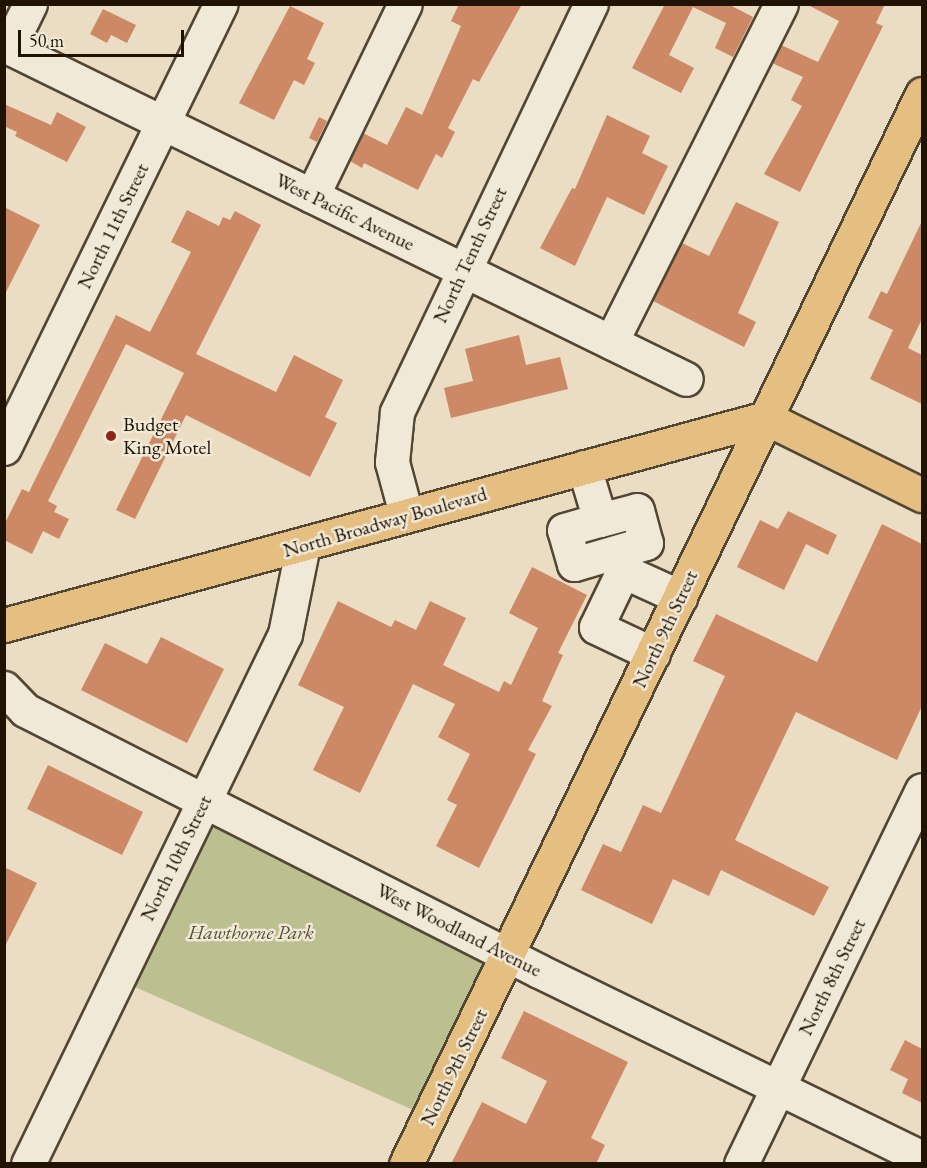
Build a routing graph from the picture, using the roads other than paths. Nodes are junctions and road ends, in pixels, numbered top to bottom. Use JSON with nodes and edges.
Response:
{"nodes":[{"id":1,"x":30,"y":4,"type":"edge"},
{"id":2,"x":221,"y":4,"type":"edge"},
{"id":3,"x":405,"y":4,"type":"edge"},
{"id":4,"x":591,"y":4,"type":"edge"},
{"id":5,"x":781,"y":4,"type":"edge"},
{"id":6,"x":7,"y":46,"type":"edge"},
{"id":7,"x":922,"y":94,"type":"edge"},
{"id":8,"x":163,"y":123,"type":"junction"},
{"id":9,"x":312,"y":196,"type":"junction"},
{"id":10,"x":462,"y":270,"type":"junction"},
{"id":11,"x":611,"y":342,"type":"junction"},
{"id":12,"x":686,"y":379,"type":"dead end"},
{"id":13,"x":766,"y":418,"type":"junction"},
{"id":14,"x":4,"y":448,"type":"edge"},
{"id":15,"x":584,"y":467,"type":"junction"},
{"id":16,"x":922,"y":495,"type":"edge"},
{"id":17,"x":406,"y":514,"type":"junction"},
{"id":18,"x":606,"y":540,"type":"junction"},
{"id":19,"x":303,"y":545,"type":"junction"},
{"id":20,"x":680,"y":597,"type":"junction"},
{"id":21,"x":4,"y":625,"type":"edge"},
{"id":22,"x":653,"y":654,"type":"junction"},
{"id":23,"x":4,"y":688,"type":"edge"},
{"id":24,"x":922,"y":790,"type":"edge"},
{"id":25,"x":204,"y":800,"type":"junction"},
{"id":26,"x":509,"y":956,"type":"junction"},
{"id":27,"x":778,"y":1088,"type":"junction"},
{"id":28,"x":922,"y":1158,"type":"edge"},
{"id":29,"x":28,"y":1164,"type":"edge"},
{"id":30,"x":406,"y":1164,"type":"edge"},
{"id":31,"x":741,"y":1164,"type":"edge"}],
"edges":[{"from":1,"to":6,"type":"street"},
{"from":2,"to":8,"type":"street","name":"North 11th Street"},
{"from":3,"to":9,"type":"street"},
{"from":4,"to":10,"type":"street","name":"North Tenth Street"},
{"from":5,"to":11,"type":"street"},
{"from":6,"to":8,"type":"street","name":"West Pacific Avenue"},
{"from":7,"to":13,"type":"main road","name":"North 9th Street"},
{"from":8,"to":9,"type":"street","name":"West Pacific Avenue"},
{"from":8,"to":14,"type":"street","name":"North 11th Street"},
{"from":9,"to":10,"type":"street","name":"West Pacific Avenue"},
{"from":10,"to":11,"type":"street","name":"West Pacific Avenue"},
{"from":10,"to":17,"type":"street","name":"North Tenth Street"},
{"from":11,"to":12,"type":"street","name":"West Pacific Avenue"},
{"from":13,"to":15,"type":"main road","name":"North Broadway Boulevard"},
{"from":13,"to":16,"type":"main road"},
{"from":13,"to":20,"type":"main road","name":"North 9th Street"},
{"from":15,"to":17,"type":"main road","name":"North Broadway Boulevard"},
{"from":15,"to":18,"type":"street"},
{"from":17,"to":19,"type":"main road","name":"North Broadway Boulevard"},
{"from":18,"to":20,"type":"street"},
{"from":18,"to":22,"type":"street"},
{"from":19,"to":21,"type":"main road","name":"North Broadway Boulevard"},
{"from":19,"to":25,"type":"street","name":"North 10th Street"},
{"from":20,"to":22,"type":"main road","name":"North 9th Street"},
{"from":22,"to":26,"type":"main road","name":"North 9th Street"},
{"from":23,"to":25,"type":"street","name":"West Woodland Avenue"},
{"from":24,"to":27,"type":"street","name":"North 8th Street"},
{"from":25,"to":26,"type":"street","name":"West Woodland Avenue"},
{"from":25,"to":29,"type":"street","name":"North 10th Street"},
{"from":26,"to":27,"type":"street","name":"West Woodland Avenue"},
{"from":26,"to":30,"type":"main road","name":"North 9th Street"},
{"from":27,"to":28,"type":"street","name":"West Woodland Avenue"},
{"from":27,"to":31,"type":"street","name":"North 8th Street"}]}
